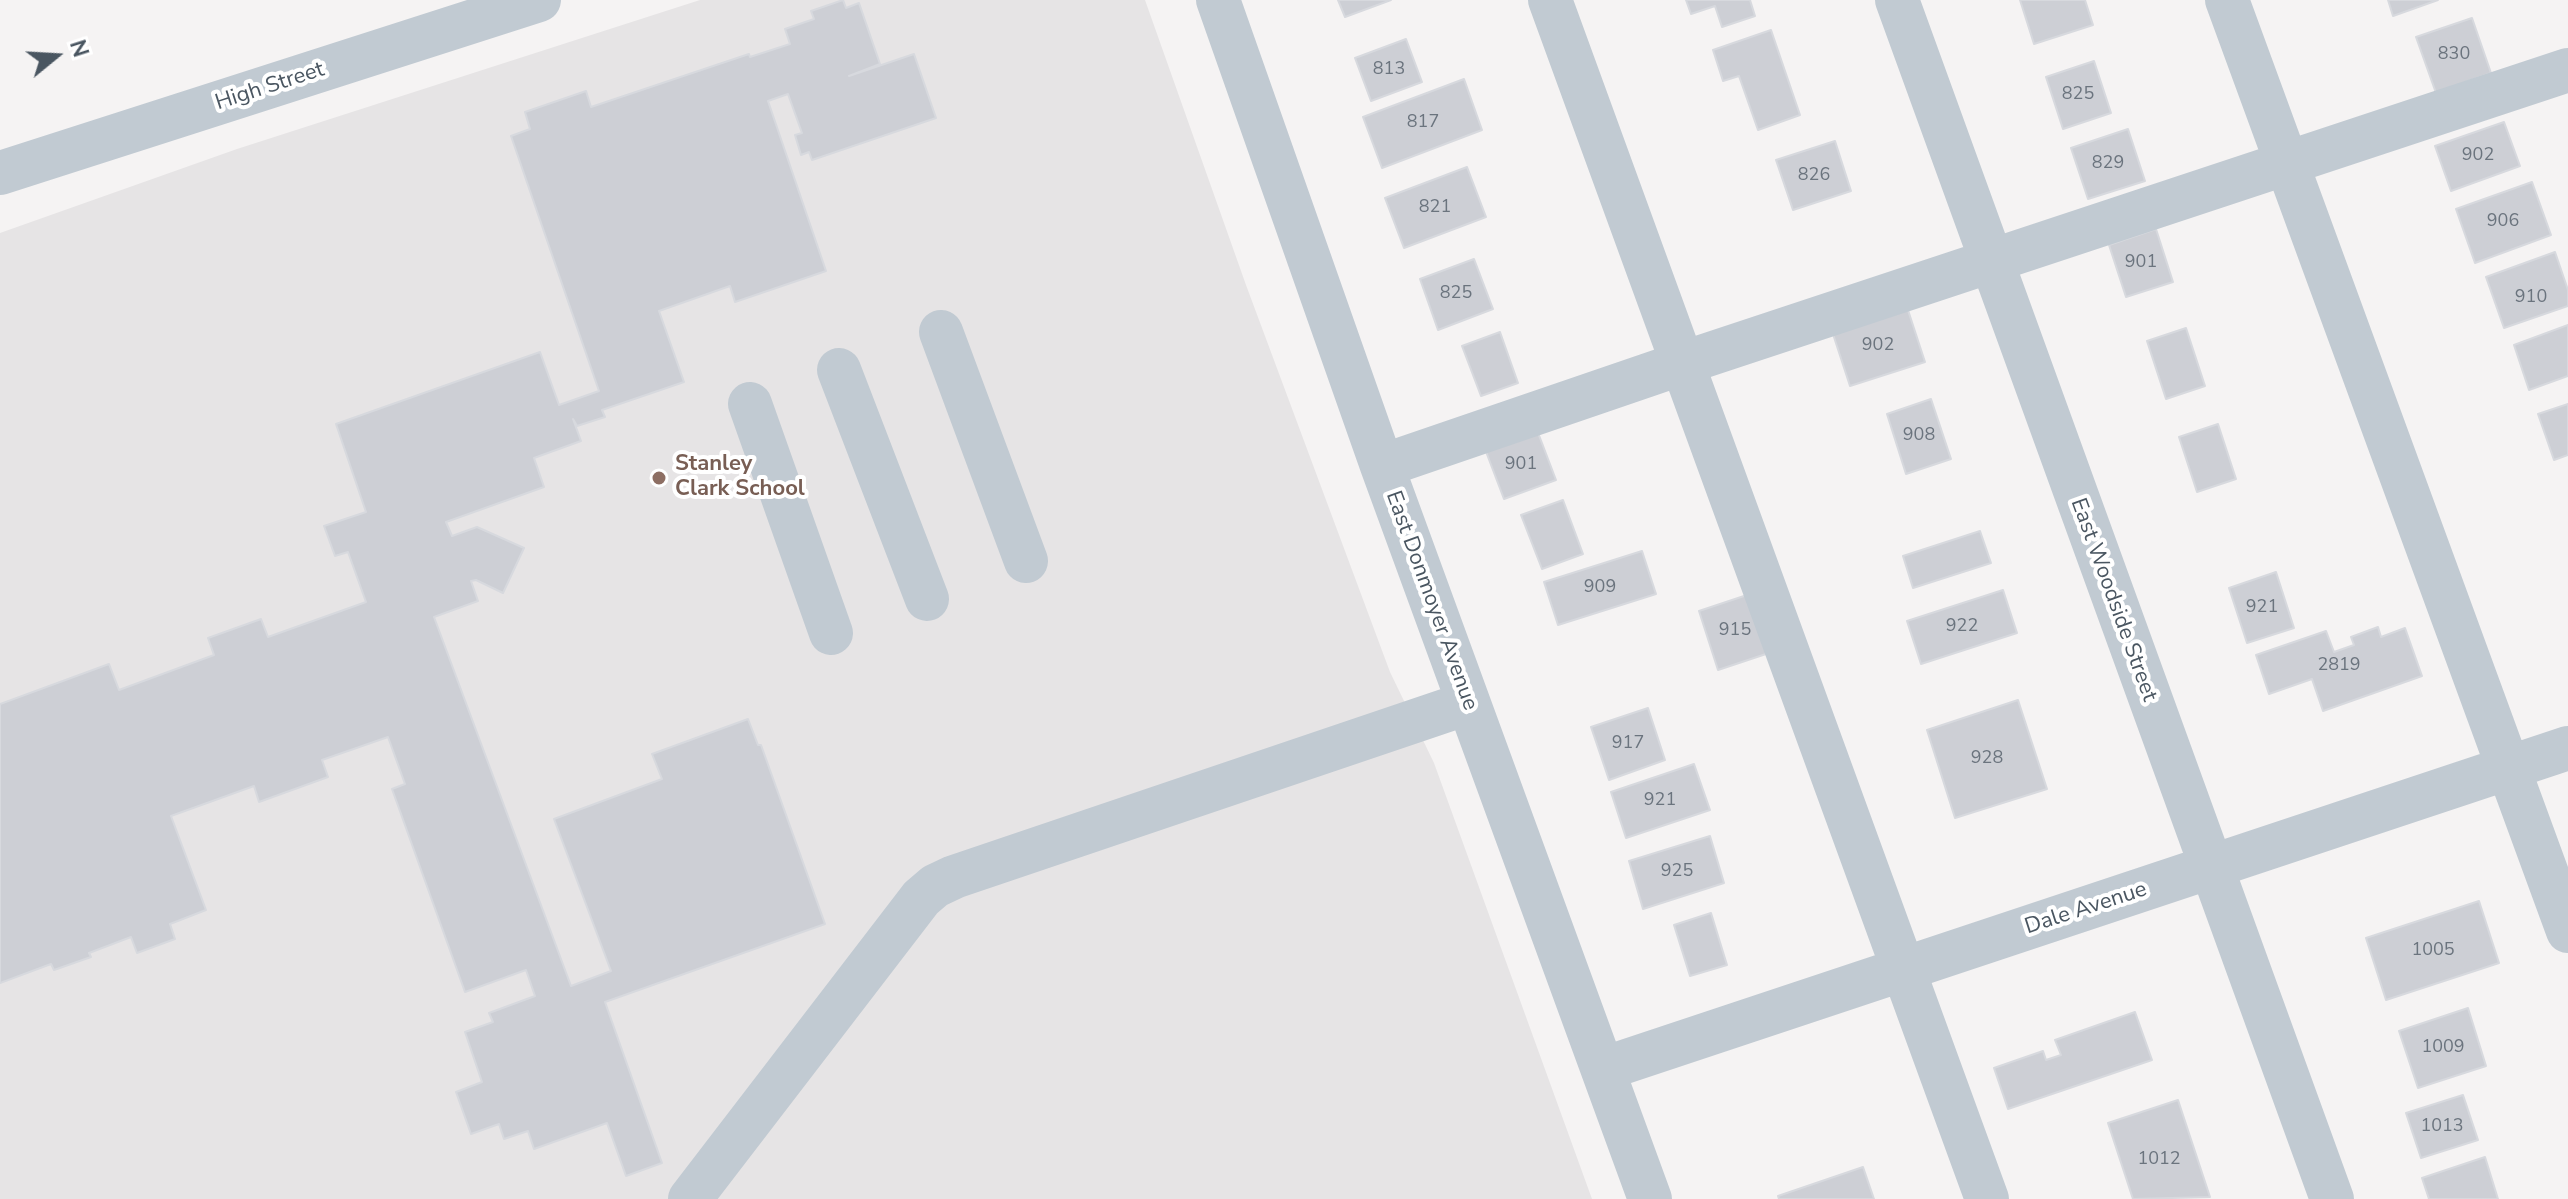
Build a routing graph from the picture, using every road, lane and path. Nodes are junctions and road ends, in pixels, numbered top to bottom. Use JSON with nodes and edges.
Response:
{"nodes":[{"id":1,"x":539,"y":0,"type":"edge"},
{"id":2,"x":1218,"y":0,"type":"edge"},
{"id":3,"x":1550,"y":0,"type":"edge"},
{"id":4,"x":1897,"y":0,"type":"edge"},
{"id":5,"x":2227,"y":0,"type":"edge"},
{"id":6,"x":2568,"y":70,"type":"edge"},
{"id":7,"x":2287,"y":164,"type":"junction"},
{"id":8,"x":0,"y":173,"type":"edge"},
{"id":9,"x":1990,"y":262,"type":"junction"},
{"id":10,"x":941,"y":332,"type":"dead end"},
{"id":11,"x":1680,"y":364,"type":"junction"},
{"id":12,"x":839,"y":370,"type":"dead end"},
{"id":13,"x":750,"y":404,"type":"dead end"},
{"id":14,"x":1382,"y":466,"type":"junction"},
{"id":15,"x":1026,"y":561,"type":"dead end"},
{"id":16,"x":927,"y":599,"type":"dead end"},
{"id":17,"x":831,"y":633,"type":"dead end"},
{"id":18,"x":1468,"y":703,"type":"junction"},
{"id":19,"x":2568,"y":748,"type":"edge"},
{"id":20,"x":2509,"y":767,"type":"junction"},
{"id":21,"x":2211,"y":868,"type":"junction"},
{"id":22,"x":2568,"y":931,"type":"edge"},
{"id":23,"x":1904,"y":968,"type":"junction"},
{"id":24,"x":1603,"y":1069,"type":"junction"},
{"id":25,"x":690,"y":1199,"type":"edge"},
{"id":26,"x":1650,"y":1199,"type":"edge"},
{"id":27,"x":1987,"y":1199,"type":"edge"},
{"id":28,"x":2332,"y":1199,"type":"edge"}],
"edges":[{"from":1,"to":8,"type":"street","name":"High Street"},
{"from":2,"to":14,"type":"street","name":"East Donmoyer Avenue"},
{"from":3,"to":11,"type":"street"},
{"from":4,"to":9,"type":"street","name":"East Woodside Street"},
{"from":5,"to":7,"type":"street"},
{"from":6,"to":7,"type":"street"},
{"from":7,"to":9,"type":"street"},
{"from":7,"to":20,"type":"street"},
{"from":9,"to":11,"type":"street"},
{"from":9,"to":21,"type":"street","name":"East Woodside Street"},
{"from":10,"to":15,"type":"street"},
{"from":11,"to":14,"type":"street"},
{"from":11,"to":23,"type":"street"},
{"from":12,"to":16,"type":"street"},
{"from":13,"to":17,"type":"street"},
{"from":14,"to":18,"type":"street","name":"East Donmoyer Avenue"},
{"from":18,"to":24,"type":"street","name":"East Donmoyer Avenue"},
{"from":18,"to":25,"type":"street"},
{"from":19,"to":20,"type":"street","name":"Dale Avenue"},
{"from":20,"to":21,"type":"street","name":"Dale Avenue"},
{"from":20,"to":22,"type":"street"},
{"from":21,"to":23,"type":"street","name":"Dale Avenue"},
{"from":21,"to":28,"type":"street","name":"East Woodside Street"},
{"from":23,"to":24,"type":"street","name":"Dale Avenue"},
{"from":23,"to":27,"type":"street"},
{"from":24,"to":26,"type":"street","name":"East Donmoyer Avenue"}]}
